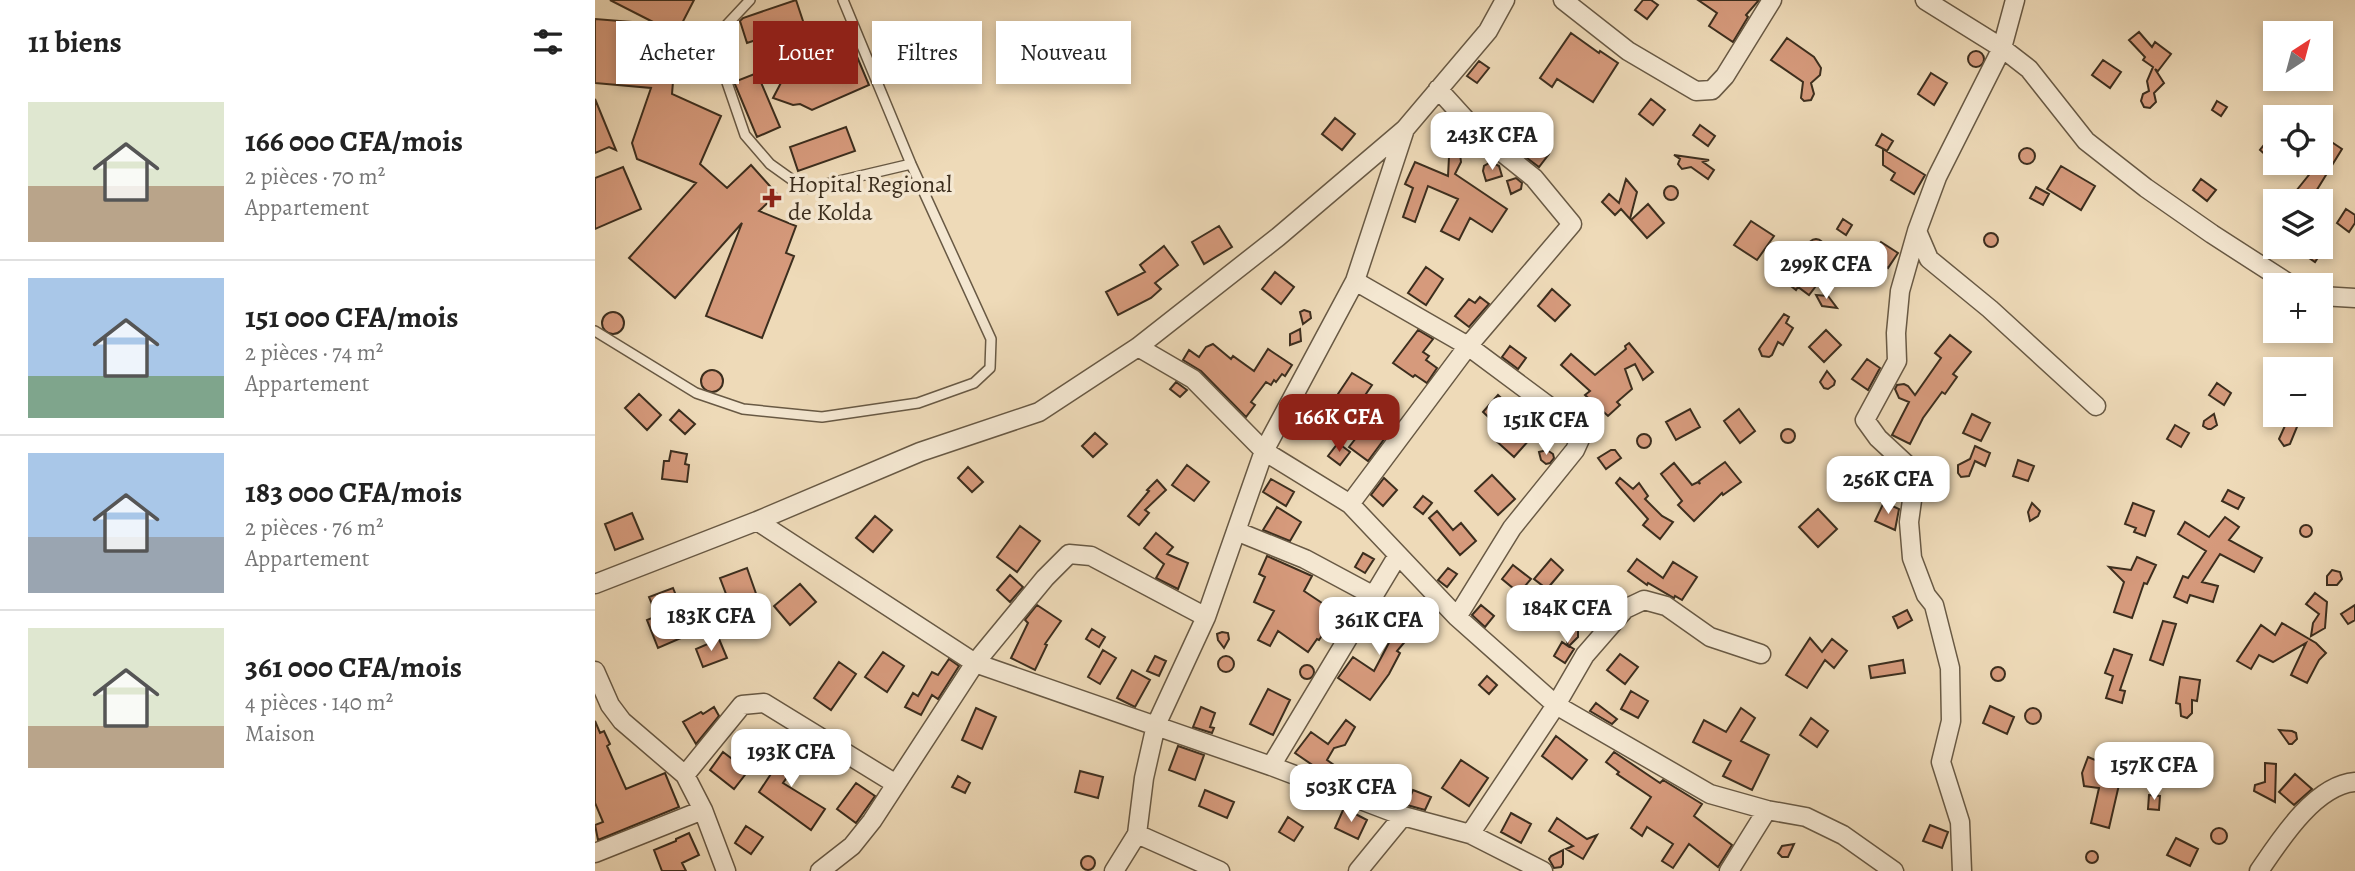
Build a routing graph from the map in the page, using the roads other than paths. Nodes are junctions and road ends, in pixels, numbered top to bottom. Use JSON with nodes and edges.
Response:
{"nodes":[{"id":1,"x":750,"y":0,"type":"edge"},
{"id":2,"x":843,"y":0,"type":"edge"},
{"id":3,"x":1505,"y":0,"type":"edge"},
{"id":4,"x":1563,"y":0,"type":"edge"},
{"id":5,"x":1772,"y":0,"type":"edge"},
{"id":6,"x":1925,"y":0,"type":"edge"},
{"id":7,"x":2015,"y":0,"type":"edge"},
{"id":8,"x":2002,"y":48,"type":"junction"},
{"id":9,"x":1438,"y":89,"type":"junction"},
{"id":10,"x":1405,"y":129,"type":"junction"},
{"id":11,"x":911,"y":164,"type":"junction"},
{"id":12,"x":1917,"y":231,"type":"junction"},
{"id":13,"x":2272,"y":273,"type":"edge"},
{"id":14,"x":1355,"y":281,"type":"junction"},
{"id":15,"x":2333,"y":297,"type":"edge"},
{"id":16,"x":2355,"y":298,"type":"edge"},
{"id":17,"x":595,"y":331,"type":"edge"},
{"id":18,"x":1468,"y":346,"type":"junction"},
{"id":19,"x":1138,"y":347,"type":"junction"},
{"id":20,"x":2096,"y":406,"type":"dead end"},
{"id":21,"x":1264,"y":451,"type":"junction"},
{"id":22,"x":1350,"y":504,"type":"junction"},
{"id":23,"x":757,"y":521,"type":"junction"},
{"id":24,"x":1236,"y":531,"type":"junction"},
{"id":25,"x":1398,"y":555,"type":"junction"},
{"id":26,"x":595,"y":584,"type":"edge"},
{"id":27,"x":1374,"y":596,"type":"junction"},
{"id":28,"x":1206,"y":617,"type":"junction"},
{"id":29,"x":1457,"y":617,"type":"junction"},
{"id":30,"x":1761,"y":654,"type":"dead end"},
{"id":31,"x":975,"y":663,"type":"junction"},
{"id":32,"x":595,"y":671,"type":"edge"},
{"id":33,"x":1556,"y":705,"type":"junction"},
{"id":34,"x":602,"y":708,"type":"edge"},
{"id":35,"x":1156,"y":725,"type":"junction"},
{"id":36,"x":1271,"y":766,"type":"junction"},
{"id":37,"x":685,"y":775,"type":"junction"},
{"id":38,"x":2355,"y":782,"type":"edge"},
{"id":39,"x":896,"y":784,"type":"junction"},
{"id":40,"x":703,"y":810,"type":"junction"},
{"id":41,"x":1767,"y":810,"type":"junction"},
{"id":42,"x":1403,"y":816,"type":"junction"},
{"id":43,"x":1137,"y":834,"type":"junction"},
{"id":44,"x":1470,"y":834,"type":"junction"},
{"id":45,"x":595,"y":853,"type":"edge"},
{"id":46,"x":726,"y":871,"type":"edge"},
{"id":47,"x":820,"y":871,"type":"edge"},
{"id":48,"x":1114,"y":871,"type":"edge"},
{"id":49,"x":1220,"y":871,"type":"edge"},
{"id":50,"x":1358,"y":871,"type":"edge"},
{"id":51,"x":1543,"y":871,"type":"edge"},
{"id":52,"x":1729,"y":871,"type":"edge"},
{"id":53,"x":1894,"y":871,"type":"edge"},
{"id":54,"x":1962,"y":871,"type":"edge"},
{"id":55,"x":2259,"y":871,"type":"edge"}],
"edges":[{"from":1,"to":11,"type":"lane"},
{"from":2,"to":11,"type":"lane"},
{"from":3,"to":9,"type":"street"},
{"from":4,"to":5,"type":"street"},
{"from":6,"to":8,"type":"street"},
{"from":7,"to":8,"type":"street"},
{"from":8,"to":12,"type":"street"},
{"from":8,"to":13,"type":"street"},
{"from":9,"to":10,"type":"street"},
{"from":9,"to":18,"type":"street"},
{"from":10,"to":14,"type":"street"},
{"from":10,"to":19,"type":"street"},
{"from":11,"to":17,"type":"lane"},
{"from":12,"to":20,"type":"street"},
{"from":12,"to":54,"type":"street"},
{"from":14,"to":18,"type":"street"},
{"from":14,"to":21,"type":"street"},
{"from":15,"to":16,"type":"street"},
{"from":18,"to":22,"type":"street"},
{"from":18,"to":29,"type":"street"},
{"from":19,"to":21,"type":"street"},
{"from":19,"to":23,"type":"street"},
{"from":21,"to":22,"type":"street"},
{"from":21,"to":24,"type":"street"},
{"from":22,"to":25,"type":"street"},
{"from":23,"to":26,"type":"street"},
{"from":23,"to":31,"type":"street"},
{"from":24,"to":27,"type":"street"},
{"from":24,"to":28,"type":"street"},
{"from":25,"to":27,"type":"street"},
{"from":25,"to":29,"type":"street"},
{"from":27,"to":36,"type":"street"},
{"from":28,"to":31,"type":"street"},
{"from":28,"to":35,"type":"street"},
{"from":29,"to":33,"type":"street"},
{"from":30,"to":33,"type":"street"},
{"from":31,"to":35,"type":"street"},
{"from":31,"to":39,"type":"street"},
{"from":32,"to":34,"type":"street"},
{"from":33,"to":41,"type":"street"},
{"from":33,"to":44,"type":"street"},
{"from":34,"to":37,"type":"street"},
{"from":35,"to":36,"type":"street"},
{"from":35,"to":43,"type":"street"},
{"from":36,"to":42,"type":"street"},
{"from":37,"to":39,"type":"street"},
{"from":37,"to":40,"type":"street"},
{"from":38,"to":55,"type":"street"},
{"from":39,"to":47,"type":"street"},
{"from":40,"to":45,"type":"street"},
{"from":40,"to":46,"type":"street"},
{"from":41,"to":52,"type":"street"},
{"from":41,"to":53,"type":"street"},
{"from":42,"to":44,"type":"street"},
{"from":42,"to":50,"type":"street"},
{"from":43,"to":48,"type":"street"},
{"from":43,"to":49,"type":"street"},
{"from":44,"to":51,"type":"street"}]}
